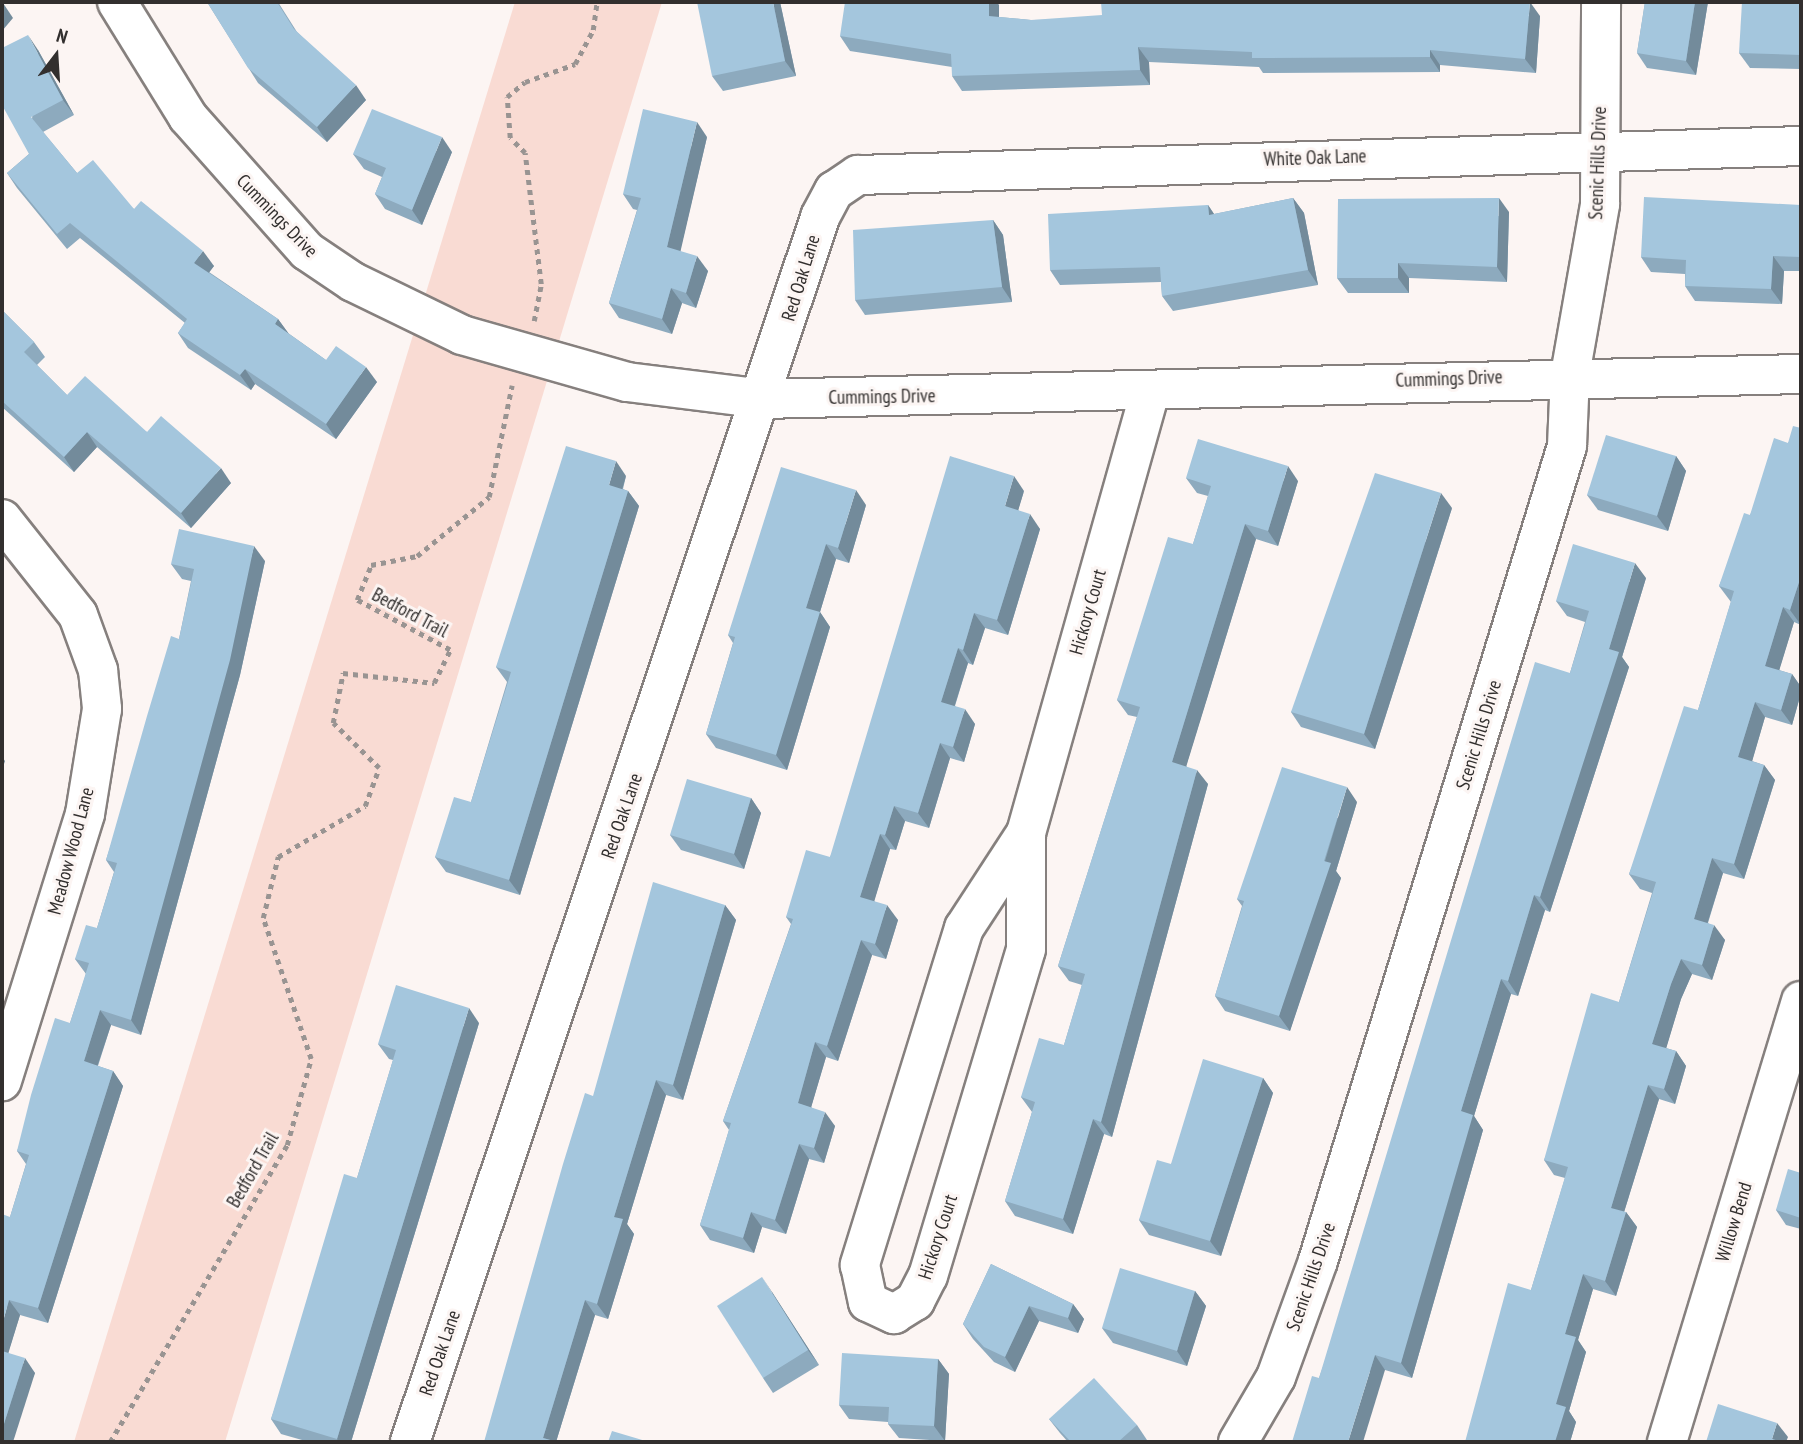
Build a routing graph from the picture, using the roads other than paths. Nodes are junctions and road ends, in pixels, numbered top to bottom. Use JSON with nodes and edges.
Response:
{"nodes":[{"id":1,"x":117,"y":2,"type":"edge"},
{"id":2,"x":1601,"y":2,"type":"edge"},
{"id":3,"x":1801,"y":146,"type":"edge"},
{"id":4,"x":1600,"y":148,"type":"junction"},
{"id":5,"x":834,"y":191,"type":"joint"},
{"id":6,"x":1801,"y":374,"type":"edge"},
{"id":7,"x":1570,"y":375,"type":"junction"},
{"id":8,"x":1150,"y":391,"type":"junction"},
{"id":9,"x":763,"y":399,"type":"junction"},
{"id":10,"x":2,"y":519,"type":"edge"},
{"id":11,"x":1026,"y":833,"type":"junction"},
{"id":12,"x":1801,"y":1001,"type":"edge"},
{"id":13,"x":1790,"y":1078,"type":"edge"},
{"id":14,"x":2,"y":1081,"type":"edge"},
{"id":15,"x":410,"y":1442,"type":"edge"},
{"id":16,"x":1238,"y":1442,"type":"edge"},
{"id":17,"x":1667,"y":1442,"type":"edge"}],
"edges":[{"from":1,"to":9,"type":"street","name":"Cummings Drive"},
{"from":2,"to":4,"type":"street","name":"Scenic Hills Drive"},
{"from":3,"to":4,"type":"street","name":"White Oak Lane"},
{"from":4,"to":5,"type":"street","name":"White Oak Lane"},
{"from":4,"to":7,"type":"street","name":"Scenic Hills Drive"},
{"from":5,"to":9,"type":"street","name":"Red Oak Lane"},
{"from":6,"to":7,"type":"street","name":"Cummings Drive"},
{"from":7,"to":8,"type":"street","name":"Cummings Drive"},
{"from":7,"to":16,"type":"street","name":"Scenic Hills Drive"},
{"from":8,"to":9,"type":"street","name":"Cummings Drive"},
{"from":8,"to":11,"type":"street","name":"Hickory Court"},
{"from":9,"to":15,"type":"street","name":"Red Oak Lane"},
{"from":10,"to":14,"type":"street","name":"Meadow Wood Lane"},
{"from":11,"to":11,"type":"street","name":"Hickory Court"},
{"from":12,"to":13,"type":"street","name":"Willow Bend"},
{"from":13,"to":17,"type":"street","name":"Willow Bend"}]}
